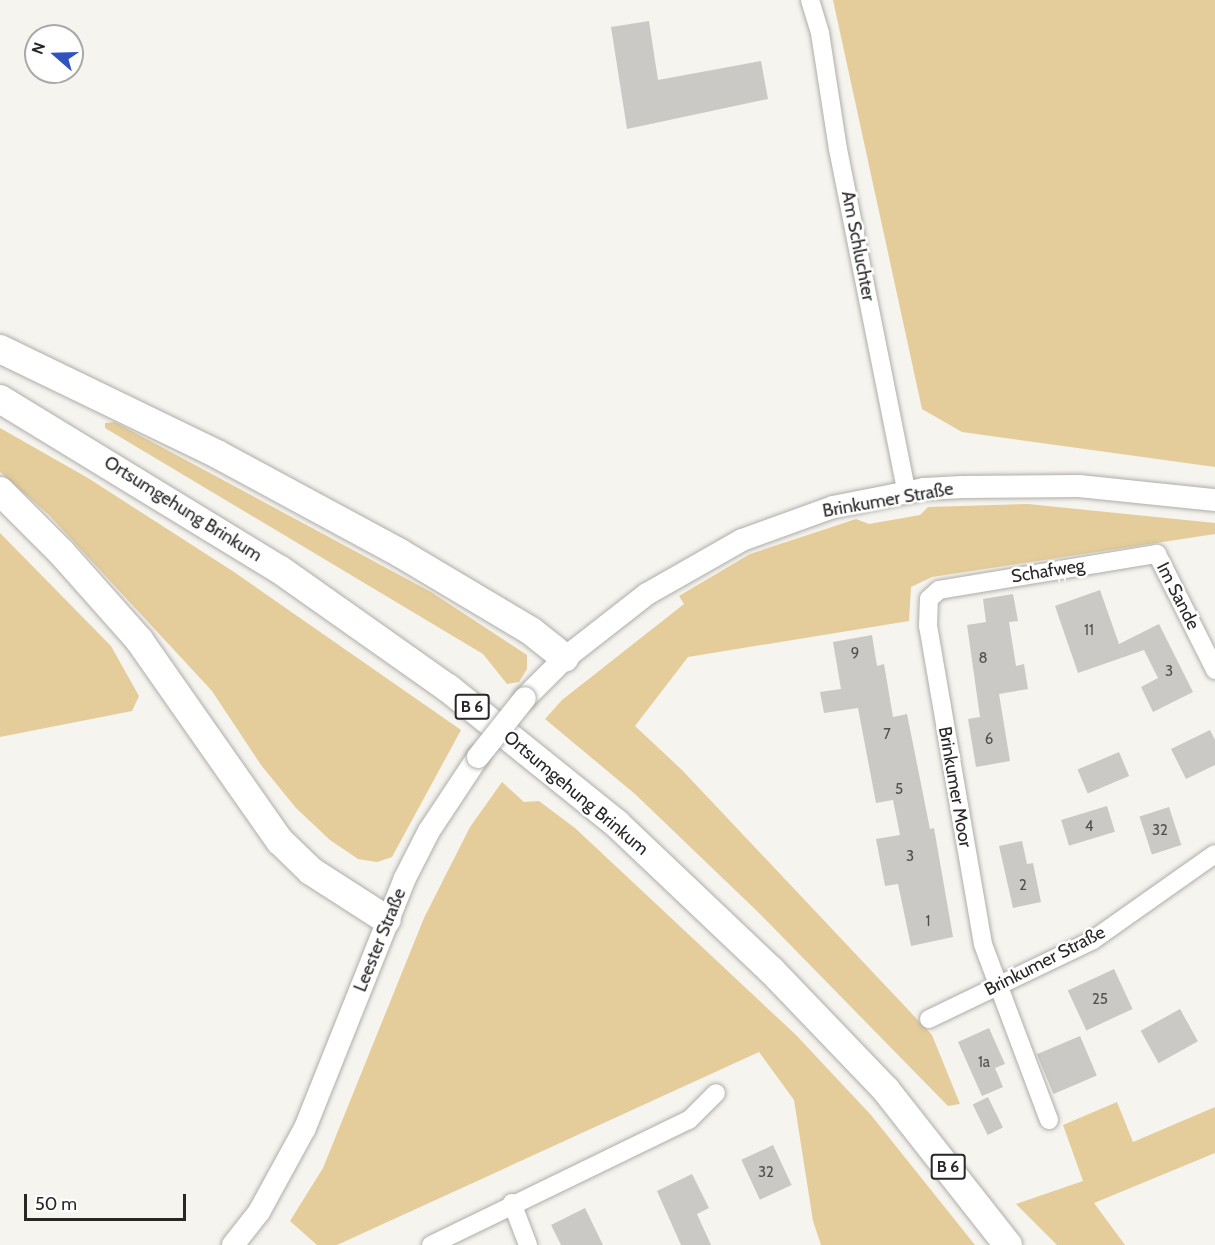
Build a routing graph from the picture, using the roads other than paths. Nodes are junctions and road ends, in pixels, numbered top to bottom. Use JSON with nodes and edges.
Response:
{"nodes":[{"id":1,"x":810,"y":0,"type":"edge"},
{"id":2,"x":0,"y":349,"type":"edge"},
{"id":3,"x":0,"y":399,"type":"edge"},
{"id":4,"x":0,"y":490,"type":"edge"},
{"id":5,"x":907,"y":493,"type":"junction"},
{"id":6,"x":1215,"y":500,"type":"edge"},
{"id":7,"x":1157,"y":554,"type":"joint"},
{"id":8,"x":939,"y":590,"type":"joint"},
{"id":9,"x":565,"y":658,"type":"junction"},
{"id":10,"x":1215,"y":670,"type":"edge"},
{"id":11,"x":1215,"y":854,"type":"edge"},
{"id":12,"x":387,"y":920,"type":"junction"},
{"id":13,"x":1000,"y":986,"type":"junction"},
{"id":14,"x":929,"y":1019,"type":"dead end"},
{"id":15,"x":716,"y":1093,"type":"dead end"},
{"id":16,"x":1049,"y":1120,"type":"dead end"},
{"id":17,"x":512,"y":1203,"type":"junction"},
{"id":18,"x":233,"y":1245,"type":"edge"},
{"id":19,"x":431,"y":1245,"type":"edge"},
{"id":20,"x":528,"y":1245,"type":"edge"},
{"id":21,"x":1008,"y":1245,"type":"edge"}],
"edges":[{"from":1,"to":5,"type":"street","name":"Am Schluchter"},
{"from":2,"to":9,"type":"highway"},
{"from":3,"to":21,"type":"highway","name":"Ortsumgehung Brinkum","number":"B 6"},
{"from":4,"to":12,"type":"highway"},
{"from":5,"to":6,"type":"street","name":"Brinkumer Straße"},
{"from":5,"to":9,"type":"street","name":"Brinkumer Straße"},
{"from":7,"to":8,"type":"street","name":"Schafweg"},
{"from":7,"to":10,"type":"street","name":"Im Sande"},
{"from":8,"to":13,"type":"street","name":"Brinkumer Moor"},
{"from":9,"to":12,"type":"street","name":"Leester Straße","bridge":true},
{"from":11,"to":13,"type":"street","name":"Brinkumer Straße"},
{"from":12,"to":18,"type":"street","name":"Leester Straße"},
{"from":13,"to":14,"type":"street","name":"Brinkumer Straße"},
{"from":13,"to":16,"type":"street","name":"Brinkumer Moor"},
{"from":15,"to":17,"type":"street"},
{"from":17,"to":19,"type":"street"},
{"from":17,"to":20,"type":"street"}]}
